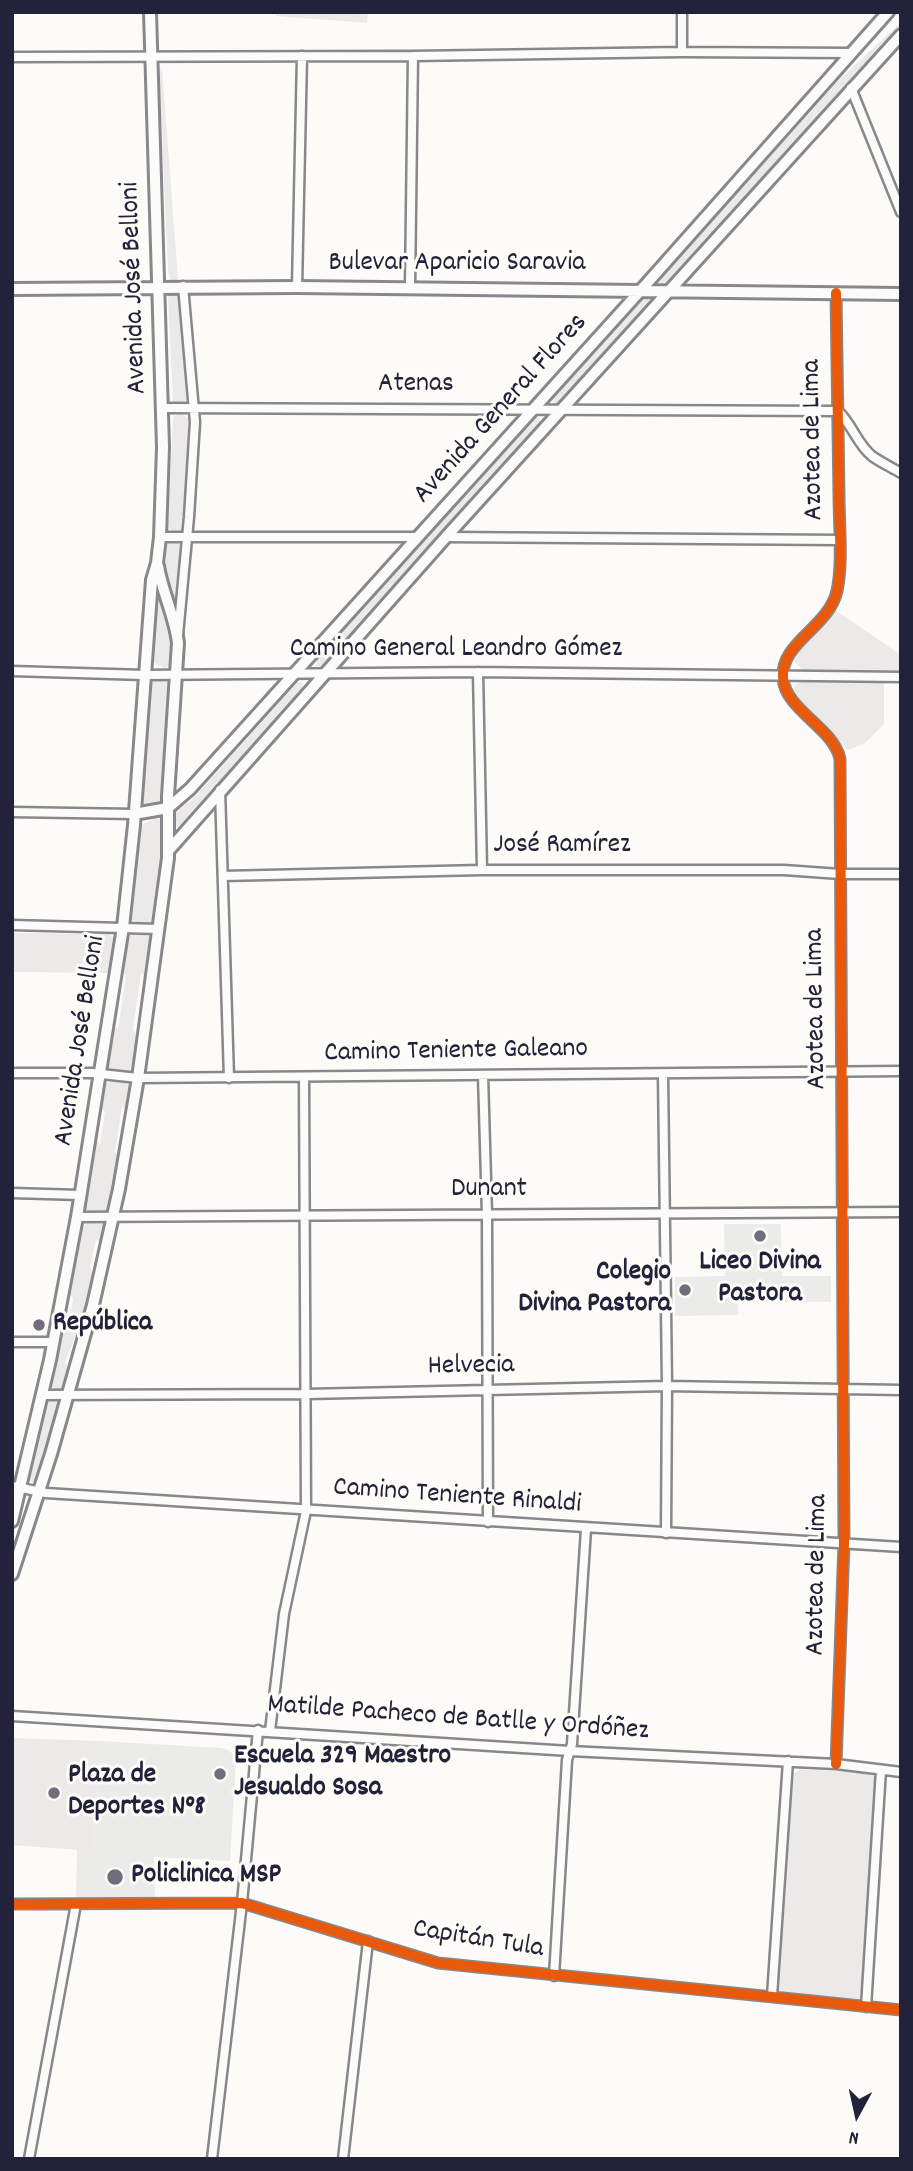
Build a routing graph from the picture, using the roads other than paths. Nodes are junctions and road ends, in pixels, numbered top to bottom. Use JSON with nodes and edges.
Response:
{"nodes":[{"id":1,"x":150,"y":12,"type":"edge"},
{"id":2,"x":682,"y":12,"type":"edge"},
{"id":3,"x":888,"y":12,"type":"edge"},
{"id":4,"x":901,"y":35,"type":"edge"},
{"id":5,"x":682,"y":52,"type":"junction"},
{"id":6,"x":850,"y":53,"type":"junction"},
{"id":7,"x":151,"y":56,"type":"junction"},
{"id":8,"x":302,"y":56,"type":"junction"},
{"id":9,"x":413,"y":56,"type":"junction"},
{"id":10,"x":12,"y":57,"type":"edge"},
{"id":11,"x":851,"y":88,"type":"junction"},
{"id":12,"x":901,"y":212,"type":"edge"},
{"id":13,"x":183,"y":286,"type":"junction"},
{"id":14,"x":297,"y":286,"type":"junction"},
{"id":15,"x":159,"y":287,"type":"junction"},
{"id":16,"x":410,"y":287,"type":"junction"},
{"id":17,"x":12,"y":289,"type":"edge"},
{"id":18,"x":641,"y":290,"type":"junction"},
{"id":19,"x":666,"y":291,"type":"junction"},
{"id":20,"x":836,"y":293,"type":"junction"},
{"id":21,"x":901,"y":294,"type":"edge"},
{"id":22,"x":163,"y":408,"type":"junction"},
{"id":23,"x":194,"y":408,"type":"junction"},
{"id":24,"x":562,"y":409,"type":"junction"},
{"id":25,"x":533,"y":410,"type":"junction"},
{"id":26,"x":838,"y":411,"type":"junction"},
{"id":27,"x":901,"y":473,"type":"edge"},
{"id":28,"x":160,"y":537,"type":"junction"},
{"id":29,"x":416,"y":537,"type":"junction"},
{"id":30,"x":446,"y":537,"type":"junction"},
{"id":31,"x":187,"y":538,"type":"junction"},
{"id":32,"x":839,"y":540,"type":"junction"},
{"id":33,"x":157,"y":563,"type":"junction"},
{"id":34,"x":177,"y":640,"type":"junction"},
{"id":35,"x":12,"y":671,"type":"edge"},
{"id":36,"x":478,"y":672,"type":"junction"},
{"id":37,"x":326,"y":673,"type":"junction"},
{"id":38,"x":295,"y":674,"type":"junction"},
{"id":39,"x":144,"y":675,"type":"junction"},
{"id":40,"x":174,"y":675,"type":"junction"},
{"id":41,"x":782,"y":675,"type":"junction"},
{"id":42,"x":901,"y":677,"type":"edge"},
{"id":43,"x":220,"y":790,"type":"junction"},
{"id":44,"x":168,"y":808,"type":"junction"},
{"id":45,"x":12,"y":812,"type":"edge"},
{"id":46,"x":134,"y":814,"type":"junction"},
{"id":47,"x":169,"y":850,"type":"junction"},
{"id":48,"x":482,"y":870,"type":"junction"},
{"id":49,"x":840,"y":874,"type":"junction"},
{"id":50,"x":901,"y":874,"type":"edge"},
{"id":51,"x":223,"y":876,"type":"junction"},
{"id":52,"x":12,"y":925,"type":"edge"},
{"id":53,"x":123,"y":927,"type":"junction"},
{"id":54,"x":159,"y":929,"type":"junction"},
{"id":55,"x":841,"y":1072,"type":"junction"},
{"id":56,"x":901,"y":1072,"type":"edge"},
{"id":57,"x":12,"y":1073,"type":"edge"},
{"id":58,"x":663,"y":1074,"type":"junction"},
{"id":59,"x":100,"y":1075,"type":"junction"},
{"id":60,"x":483,"y":1075,"type":"junction"},
{"id":61,"x":304,"y":1077,"type":"junction"},
{"id":62,"x":138,"y":1078,"type":"junction"},
{"id":63,"x":229,"y":1078,"type":"junction"},
{"id":64,"x":12,"y":1193,"type":"edge"},
{"id":65,"x":80,"y":1195,"type":"junction"},
{"id":66,"x":901,"y":1212,"type":"edge"},
{"id":67,"x":665,"y":1213,"type":"junction"},
{"id":68,"x":842,"y":1213,"type":"junction"},
{"id":69,"x":487,"y":1214,"type":"junction"},
{"id":70,"x":306,"y":1215,"type":"junction"},
{"id":71,"x":77,"y":1217,"type":"junction"},
{"id":72,"x":114,"y":1217,"type":"junction"},
{"id":73,"x":12,"y":1342,"type":"edge"},
{"id":74,"x":54,"y":1342,"type":"junction"},
{"id":75,"x":667,"y":1386,"type":"junction"},
{"id":76,"x":844,"y":1390,"type":"junction"},
{"id":77,"x":901,"y":1390,"type":"edge"},
{"id":78,"x":489,"y":1391,"type":"junction"},
{"id":79,"x":307,"y":1394,"type":"junction"},
{"id":80,"x":43,"y":1395,"type":"junction"},
{"id":81,"x":68,"y":1395,"type":"junction"},
{"id":82,"x":17,"y":1486,"type":"edge"},
{"id":83,"x":39,"y":1492,"type":"junction"},
{"id":84,"x":306,"y":1511,"type":"junction"},
{"id":85,"x":12,"y":1521,"type":"edge"},
{"id":86,"x":488,"y":1522,"type":"junction"},
{"id":87,"x":586,"y":1529,"type":"junction"},
{"id":88,"x":666,"y":1533,"type":"junction"},
{"id":89,"x":844,"y":1543,"type":"junction"},
{"id":90,"x":901,"y":1547,"type":"edge"},
{"id":91,"x":12,"y":1574,"type":"edge"},
{"id":92,"x":12,"y":1716,"type":"edge"},
{"id":93,"x":258,"y":1730,"type":"junction"},
{"id":94,"x":270,"y":1731,"type":"junction"},
{"id":95,"x":570,"y":1751,"type":"junction"},
{"id":96,"x":788,"y":1761,"type":"junction"},
{"id":97,"x":836,"y":1764,"type":"junction"},
{"id":98,"x":881,"y":1770,"type":"junction"},
{"id":99,"x":901,"y":1772,"type":"edge"},
{"id":100,"x":242,"y":1903,"type":"junction"},
{"id":101,"x":12,"y":1904,"type":"edge"},
{"id":102,"x":76,"y":1904,"type":"junction"},
{"id":103,"x":368,"y":1941,"type":"junction"},
{"id":104,"x":554,"y":1976,"type":"junction"},
{"id":105,"x":772,"y":1996,"type":"junction"},
{"id":106,"x":866,"y":2007,"type":"junction"},
{"id":107,"x":901,"y":2010,"type":"edge"},
{"id":108,"x":29,"y":2159,"type":"edge"},
{"id":109,"x":212,"y":2159,"type":"edge"},
{"id":110,"x":342,"y":2159,"type":"edge"}],
"edges":[{"from":1,"to":7,"type":"main road","name":"Avenida José Belloni"},
{"from":2,"to":5,"type":"street"},
{"from":3,"to":6,"type":"main road","name":"Avenida General Flores"},
{"from":4,"to":11,"type":"main road","name":"Avenida General Flores"},
{"from":5,"to":6,"type":"street"},
{"from":5,"to":9,"type":"street"},
{"from":6,"to":18,"type":"main road","name":"Avenida General Flores"},
{"from":7,"to":8,"type":"street"},
{"from":7,"to":10,"type":"street"},
{"from":7,"to":15,"type":"main road","name":"Avenida José Belloni"},
{"from":8,"to":9,"type":"street"},
{"from":8,"to":14,"type":"street"},
{"from":9,"to":16,"type":"street"},
{"from":11,"to":12,"type":"street"},
{"from":11,"to":19,"type":"main road","name":"Avenida General Flores"},
{"from":13,"to":14,"type":"main road","name":"Bulevar Aparicio Saravia"},
{"from":13,"to":15,"type":"main road","name":"Bulevar Aparicio Saravia"},
{"from":13,"to":23,"type":"street","name":"Avenida José Belloni"},
{"from":14,"to":16,"type":"main road","name":"Bulevar Aparicio Saravia"},
{"from":15,"to":17,"type":"main road","name":"Bulevar Aparicio Saravia"},
{"from":15,"to":22,"type":"main road","name":"Avenida José Belloni"},
{"from":16,"to":18,"type":"main road","name":"Bulevar Aparicio Saravia"},
{"from":18,"to":19,"type":"main road","name":"Bulevar Aparicio Saravia"},
{"from":18,"to":25,"type":"main road","name":"Avenida General Flores"},
{"from":19,"to":20,"type":"main road","name":"Bulevar Aparicio Saravia"},
{"from":19,"to":24,"type":"main road","name":"Avenida General Flores"},
{"from":20,"to":21,"type":"main road","name":"Bulevar Aparicio Saravia"},
{"from":20,"to":26,"type":"street","name":"Azotea de Lima"},
{"from":22,"to":23,"type":"street","name":"Atenas"},
{"from":22,"to":28,"type":"main road","name":"Avenida José Belloni"},
{"from":23,"to":25,"type":"street","name":"Atenas"},
{"from":23,"to":31,"type":"street","name":"Avenida José Belloni"},
{"from":24,"to":25,"type":"street","name":"Atenas"},
{"from":24,"to":26,"type":"street","name":"Atenas"},
{"from":24,"to":30,"type":"main road","name":"Avenida General Flores"},
{"from":25,"to":29,"type":"main road","name":"Avenida General Flores"},
{"from":26,"to":27,"type":"street"},
{"from":26,"to":32,"type":"street","name":"Azotea de Lima"},
{"from":28,"to":31,"type":"street"},
{"from":28,"to":33,"type":"main road","name":"Avenida José Belloni"},
{"from":29,"to":31,"type":"street"},
{"from":29,"to":38,"type":"main road","name":"Avenida General Flores"},
{"from":30,"to":32,"type":"street"},
{"from":30,"to":37,"type":"main road","name":"Avenida General Flores"},
{"from":31,"to":34,"type":"street","name":"Avenida José Belloni"},
{"from":32,"to":41,"type":"street","name":"Azotea de Lima"},
{"from":33,"to":34,"type":"main road","name":"Avenida José Belloni"},
{"from":33,"to":39,"type":"main road","name":"Avenida José Belloni"},
{"from":34,"to":40,"type":"main road","name":"Avenida José Belloni"},
{"from":35,"to":39,"type":"street","name":"Camino General Leandro Gómez"},
{"from":36,"to":37,"type":"street","name":"Camino General Leandro Gómez"},
{"from":36,"to":41,"type":"street","name":"Camino General Leandro Gómez"},
{"from":36,"to":48,"type":"street"},
{"from":37,"to":38,"type":"street","name":"Camino General Leandro Gómez"},
{"from":37,"to":43,"type":"main road","name":"Avenida General Flores"},
{"from":38,"to":40,"type":"street","name":"Camino General Leandro Gómez"},
{"from":38,"to":44,"type":"main road","name":"Avenida General Flores"},
{"from":39,"to":40,"type":"street","name":"Camino General Leandro Gómez"},
{"from":39,"to":46,"type":"main road","name":"Avenida José Belloni"},
{"from":40,"to":44,"type":"main road","name":"Avenida José Belloni"},
{"from":41,"to":42,"type":"street","name":"Camino General Leandro Gómez"},
{"from":41,"to":49,"type":"street","name":"Azotea de Lima"},
{"from":43,"to":47,"type":"main road","name":"Avenida General Flores"},
{"from":43,"to":51,"type":"street"},
{"from":44,"to":46,"type":"main road"},
{"from":44,"to":47,"type":"main road","name":"Avenida José Belloni"},
{"from":45,"to":46,"type":"street"},
{"from":46,"to":53,"type":"main road","name":"Avenida José Belloni"},
{"from":47,"to":54,"type":"main road","name":"Avenida José Belloni"},
{"from":48,"to":49,"type":"street","name":"José Ramírez"},
{"from":48,"to":51,"type":"street","name":"José Ramírez"},
{"from":49,"to":50,"type":"street","name":"José Ramírez"},
{"from":49,"to":55,"type":"street","name":"Azotea de Lima"},
{"from":51,"to":63,"type":"street"},
{"from":52,"to":53,"type":"street"},
{"from":53,"to":54,"type":"street"},
{"from":53,"to":59,"type":"main road","name":"Avenida José Belloni"},
{"from":54,"to":62,"type":"main road","name":"Avenida José Belloni"},
{"from":55,"to":56,"type":"street","name":"Camino Teniente Galeano"},
{"from":55,"to":58,"type":"street","name":"Camino Teniente Galeano"},
{"from":55,"to":68,"type":"street","name":"Azotea de Lima"},
{"from":57,"to":59,"type":"street","name":"Camino Teniente Galeano"},
{"from":58,"to":60,"type":"street","name":"Camino Teniente Galeano"},
{"from":58,"to":67,"type":"street"},
{"from":59,"to":62,"type":"street","name":"Camino Teniente Galeano"},
{"from":59,"to":65,"type":"main road","name":"Avenida José Belloni"},
{"from":60,"to":61,"type":"street","name":"Camino Teniente Galeano"},
{"from":60,"to":69,"type":"street"},
{"from":61,"to":63,"type":"street","name":"Camino Teniente Galeano"},
{"from":61,"to":70,"type":"street"},
{"from":62,"to":63,"type":"street","name":"Camino Teniente Galeano"},
{"from":62,"to":72,"type":"main road","name":"Avenida José Belloni"},
{"from":64,"to":65,"type":"street"},
{"from":65,"to":71,"type":"main road","name":"Avenida José Belloni"},
{"from":66,"to":68,"type":"street","name":"Dunant"},
{"from":67,"to":68,"type":"street","name":"Dunant"},
{"from":67,"to":69,"type":"street","name":"Dunant"},
{"from":67,"to":75,"type":"street"},
{"from":68,"to":76,"type":"street","name":"Azotea de Lima"},
{"from":69,"to":70,"type":"street","name":"Dunant"},
{"from":69,"to":78,"type":"street"},
{"from":70,"to":72,"type":"street","name":"Dunant"},
{"from":70,"to":79,"type":"street"},
{"from":71,"to":72,"type":"street","name":"Dunant"},
{"from":71,"to":74,"type":"main road","name":"Avenida José Belloni"},
{"from":72,"to":81,"type":"main road","name":"Avenida José Belloni"},
{"from":73,"to":74,"type":"street"},
{"from":74,"to":80,"type":"main road","name":"Avenida José Belloni"},
{"from":75,"to":76,"type":"street","name":"Helvecia"},
{"from":75,"to":78,"type":"street","name":"Helvecia"},
{"from":75,"to":88,"type":"street"},
{"from":76,"to":77,"type":"street","name":"Helvecia"},
{"from":76,"to":89,"type":"street","name":"Azotea de Lima"},
{"from":78,"to":79,"type":"street","name":"Helvecia"},
{"from":78,"to":86,"type":"street"},
{"from":79,"to":81,"type":"street","name":"Helvecia"},
{"from":79,"to":84,"type":"street"},
{"from":80,"to":81,"type":"street","name":"Helvecia"},
{"from":80,"to":82,"type":"main road","name":"Avenida José Belloni"},
{"from":81,"to":83,"type":"main road","name":"Avenida José Belloni"},
{"from":82,"to":83,"type":"street","name":"Camino Teniente Rinaldi"},
{"from":82,"to":85,"type":"main road","name":"Avenida José Belloni"},
{"from":83,"to":84,"type":"street","name":"Camino Teniente Rinaldi"},
{"from":83,"to":91,"type":"main road","name":"Avenida José Belloni"},
{"from":84,"to":86,"type":"street","name":"Camino Teniente Rinaldi"},
{"from":84,"to":94,"type":"street"},
{"from":86,"to":87,"type":"street","name":"Camino Teniente Rinaldi"},
{"from":87,"to":88,"type":"street","name":"Camino Teniente Rinaldi"},
{"from":87,"to":95,"type":"street"},
{"from":88,"to":89,"type":"street","name":"Camino Teniente Rinaldi"},
{"from":89,"to":90,"type":"street","name":"Camino Teniente Rinaldi"},
{"from":89,"to":97,"type":"street","name":"Azotea de Lima"},
{"from":92,"to":93,"type":"street","name":"Matilde Pacheco de Batlle y Ordóñez"},
{"from":93,"to":94,"type":"street","name":"Matilde Pacheco de Batlle y Ordóñez"},
{"from":93,"to":100,"type":"street"},
{"from":94,"to":95,"type":"street","name":"Matilde Pacheco de Batlle y Ordóñez"},
{"from":95,"to":96,"type":"street","name":"Matilde Pacheco de Batlle y Ordóñez"},
{"from":95,"to":104,"type":"street"},
{"from":96,"to":97,"type":"street","name":"Matilde Pacheco de Batlle y Ordóñez"},
{"from":96,"to":105,"type":"street"},
{"from":97,"to":98,"type":"street","name":"Matilde Pacheco de Batlle y Ordóñez"},
{"from":98,"to":99,"type":"street","name":"Matilde Pacheco de Batlle y Ordóñez"},
{"from":98,"to":106,"type":"street"},
{"from":100,"to":102,"type":"street","name":"Capitán Tula"},
{"from":100,"to":103,"type":"street","name":"Capitán Tula"},
{"from":100,"to":109,"type":"street"},
{"from":101,"to":102,"type":"street","name":"Capitán Tula"},
{"from":102,"to":108,"type":"street"},
{"from":103,"to":104,"type":"street","name":"Capitán Tula"},
{"from":103,"to":110,"type":"street"},
{"from":104,"to":105,"type":"street","name":"Capitán Tula"},
{"from":105,"to":106,"type":"street","name":"Capitán Tula"},
{"from":106,"to":107,"type":"street","name":"Capitán Tula"}]}
